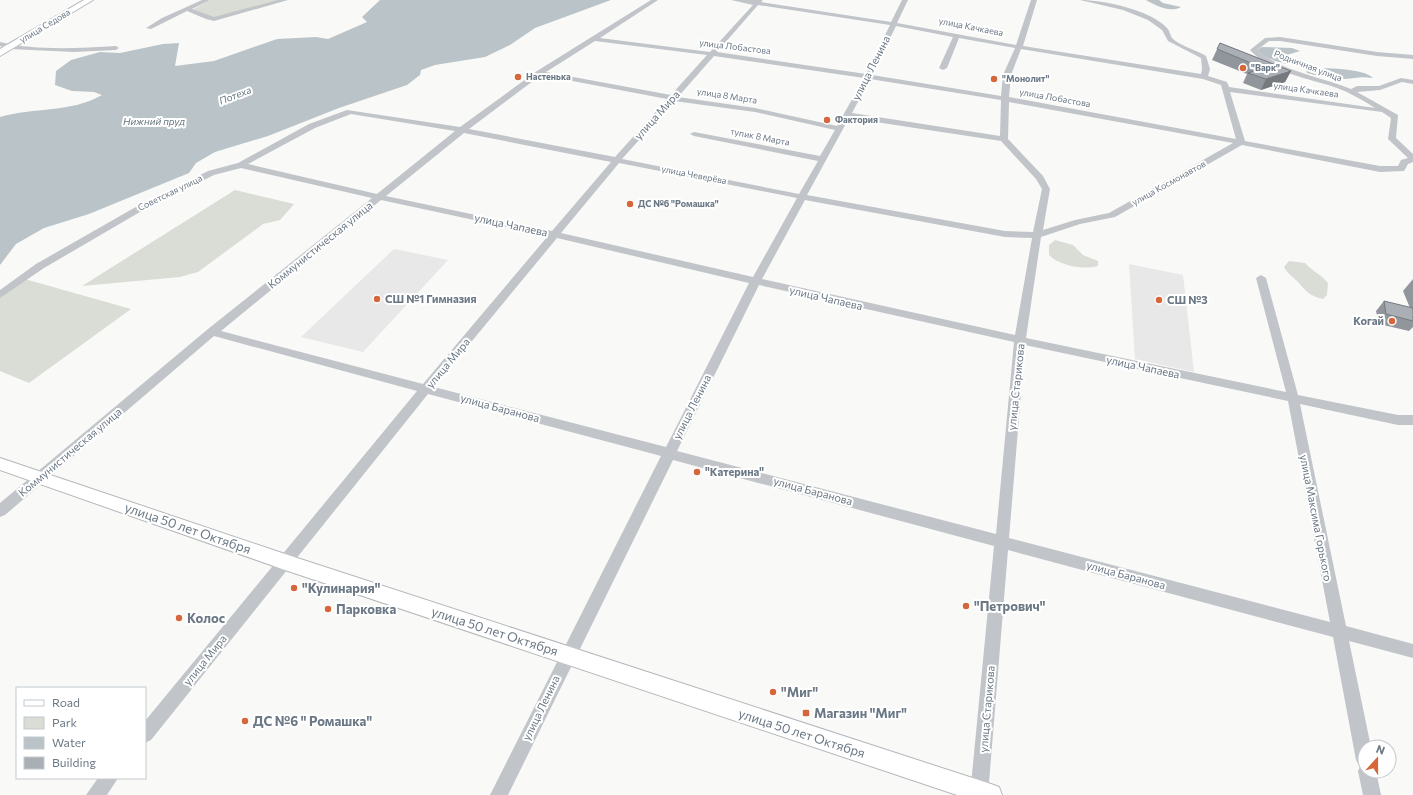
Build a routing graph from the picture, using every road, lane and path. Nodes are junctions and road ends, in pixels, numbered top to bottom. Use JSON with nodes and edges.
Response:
{"nodes":[{"id":1,"x":89,"y":0,"type":"edge"},
{"id":2,"x":207,"y":0,"type":"edge"},
{"id":3,"x":285,"y":0,"type":"edge"},
{"id":4,"x":655,"y":0,"type":"edge"},
{"id":5,"x":734,"y":0,"type":"edge"},
{"id":6,"x":906,"y":0,"type":"edge"},
{"id":7,"x":1034,"y":0,"type":"edge"},
{"id":8,"x":1083,"y":0,"type":"edge"},
{"id":9,"x":759,"y":1,"type":"edge"},
{"id":10,"x":188,"y":9,"type":"junction"},
{"id":11,"x":894,"y":24,"type":"junction"},
{"id":12,"x":149,"y":28,"type":"dead end"},
{"id":13,"x":957,"y":35,"type":"junction"},
{"id":14,"x":593,"y":39,"type":"junction"},
{"id":15,"x":0,"y":44,"type":"edge"},
{"id":16,"x":10,"y":47,"type":"junction"},
{"id":17,"x":1019,"y":47,"type":"junction"},
{"id":18,"x":116,"y":48,"type":"dead end"},
{"id":19,"x":0,"y":53,"type":"edge"},
{"id":20,"x":712,"y":54,"type":"junction"},
{"id":21,"x":1413,"y":57,"type":"edge"},
{"id":22,"x":943,"y":68,"type":"dead end"},
{"id":23,"x":540,"y":73,"type":"junction"},
{"id":24,"x":868,"y":77,"type":"junction"},
{"id":25,"x":1204,"y":77,"type":"junction"},
{"id":26,"x":1413,"y":82,"type":"edge"},
{"id":27,"x":1225,"y":87,"type":"junction"},
{"id":28,"x":1352,"y":92,"type":"junction"},
{"id":29,"x":672,"y":98,"type":"junction"},
{"id":30,"x":1005,"y":99,"type":"junction"},
{"id":31,"x":1385,"y":111,"type":"junction"},
{"id":32,"x":350,"y":112,"type":"joint"},
{"id":33,"x":847,"y":115,"type":"junction"},
{"id":34,"x":840,"y":128,"type":"junction"},
{"id":35,"x":462,"y":130,"type":"junction"},
{"id":36,"x":694,"y":134,"type":"dead end"},
{"id":37,"x":1004,"y":140,"type":"junction"},
{"id":38,"x":1241,"y":142,"type":"junction"},
{"id":39,"x":823,"y":159,"type":"junction"},
{"id":40,"x":1413,"y":159,"type":"edge"},
{"id":41,"x":617,"y":160,"type":"junction"},
{"id":42,"x":241,"y":166,"type":"junction"},
{"id":43,"x":378,"y":197,"type":"junction"},
{"id":44,"x":803,"y":197,"type":"junction"},
{"id":45,"x":556,"y":234,"type":"junction"},
{"id":46,"x":1038,"y":235,"type":"junction"},
{"id":47,"x":1261,"y":278,"type":"dead end"},
{"id":48,"x":755,"y":282,"type":"junction"},
{"id":49,"x":0,"y":295,"type":"edge"},
{"id":50,"x":212,"y":332,"type":"junction"},
{"id":51,"x":1020,"y":341,"type":"junction"},
{"id":52,"x":426,"y":388,"type":"junction"},
{"id":53,"x":1293,"y":397,"type":"junction"},
{"id":54,"x":1413,"y":420,"type":"edge"},
{"id":55,"x":669,"y":452,"type":"junction"},
{"id":56,"x":0,"y":464,"type":"edge"},
{"id":57,"x":40,"y":478,"type":"junction"},
{"id":58,"x":0,"y":511,"type":"edge"},
{"id":59,"x":1001,"y":542,"type":"junction"},
{"id":60,"x":285,"y":562,"type":"junction"},
{"id":61,"x":1338,"y":631,"type":"junction"},
{"id":62,"x":1413,"y":651,"type":"edge"},
{"id":63,"x":567,"y":655,"type":"junction"},
{"id":64,"x":146,"y":733,"type":"edge"},
{"id":65,"x":1361,"y":739,"type":"edge"},
{"id":66,"x":108,"y":779,"type":"edge"},
{"id":67,"x":1369,"y":779,"type":"edge"},
{"id":68,"x":983,"y":794,"type":"edge"},
{"id":69,"x":95,"y":795,"type":"edge"},
{"id":70,"x":499,"y":795,"type":"edge"},
{"id":71,"x":1372,"y":795,"type":"edge"}],
"edges":[{"from":1,"to":16,"type":"main road","name":"улица Седова"},
{"from":2,"to":10,"type":"street"},
{"from":3,"to":10,"type":"street"},
{"from":4,"to":14,"type":"street","name":"Коммунистическая улица"},
{"from":5,"to":9,"type":"street","name":"улица Качкаева"},
{"from":6,"to":11,"type":"street","name":"улица Ленина"},
{"from":7,"to":17,"type":"street"},
{"from":8,"to":25,"type":"street"},
{"from":9,"to":11,"type":"street","name":"улица Качкаева"},
{"from":9,"to":20,"type":"street","name":"улица Мира"},
{"from":10,"to":12,"type":"street"},
{"from":11,"to":13,"type":"street","name":"улица Качкаева"},
{"from":11,"to":24,"type":"street","name":"улица Ленина"},
{"from":13,"to":17,"type":"street","name":"улица Качкаева"},
{"from":13,"to":22,"type":"street"},
{"from":14,"to":20,"type":"street","name":"улица Лобастова"},
{"from":14,"to":23,"type":"street","name":"Коммунистическая улица"},
{"from":15,"to":16,"type":"street"},
{"from":16,"to":18,"type":"street"},
{"from":16,"to":19,"type":"main road","name":"улица Седова"},
{"from":17,"to":25,"type":"street","name":"улица Качкаева"},
{"from":17,"to":30,"type":"street"},
{"from":20,"to":24,"type":"street","name":"улица Лобастова"},
{"from":20,"to":29,"type":"street","name":"улица Мира"},
{"from":21,"to":28,"type":"street","name":"Родничная улица"},
{"from":23,"to":29,"type":"street","name":"улица 8 Марта"},
{"from":23,"to":35,"type":"street","name":"Коммунистическая улица"},
{"from":24,"to":30,"type":"street","name":"улица Лобастова"},
{"from":24,"to":33,"type":"street","name":"улица Ленина"},
{"from":25,"to":27,"type":"street","name":"улица Качкаева"},
{"from":26,"to":28,"type":"street","name":"улица Качкаева"},
{"from":27,"to":31,"type":"street","name":"улица Качкаева"},
{"from":27,"to":38,"type":"street"},
{"from":28,"to":31,"type":"street","name":"Родничная улица"},
{"from":29,"to":34,"type":"street","name":"улица 8 Марта"},
{"from":29,"to":41,"type":"street","name":"улица Мира"},
{"from":30,"to":37,"type":"street"},
{"from":30,"to":38,"type":"street","name":"улица Лобастова"},
{"from":31,"to":40,"type":"street","name":"Родничная улица"},
{"from":32,"to":35,"type":"street","name":"улица Чеверёва"},
{"from":32,"to":42,"type":"street","name":"Советская улица"},
{"from":33,"to":34,"type":"street","name":"улица Ленина"},
{"from":33,"to":37,"type":"street"},
{"from":34,"to":39,"type":"street","name":"улица Ленина"},
{"from":35,"to":41,"type":"street","name":"улица Чеверёва"},
{"from":35,"to":43,"type":"street","name":"Коммунистическая улица"},
{"from":36,"to":39,"type":"street","name":"тупик 8 Марта"},
{"from":37,"to":46,"type":"street","name":"улица Старикова"},
{"from":38,"to":40,"type":"street","name":"улица Лобастова"},
{"from":38,"to":46,"type":"street","name":"улица Космонавтов"},
{"from":39,"to":44,"type":"street","name":"улица Ленина"},
{"from":41,"to":44,"type":"street","name":"улица Чеверёва"},
{"from":41,"to":45,"type":"street","name":"улица Мира"},
{"from":42,"to":43,"type":"street","name":"улица Чапаева"},
{"from":42,"to":49,"type":"street","name":"Советская улица"},
{"from":43,"to":45,"type":"street","name":"улица Чапаева"},
{"from":43,"to":50,"type":"street","name":"Коммунистическая улица"},
{"from":44,"to":46,"type":"street","name":"улица Чеверёва"},
{"from":44,"to":48,"type":"street","name":"улица Ленина"},
{"from":45,"to":48,"type":"street","name":"улица Чапаева"},
{"from":45,"to":52,"type":"street","name":"улица Мира"},
{"from":46,"to":51,"type":"street","name":"улица Старикова"},
{"from":47,"to":53,"type":"street","name":"улица Максима Горького"},
{"from":48,"to":51,"type":"street","name":"улица Чапаева"},
{"from":48,"to":55,"type":"street","name":"улица Ленина"},
{"from":50,"to":52,"type":"street","name":"улица Баранова"},
{"from":50,"to":57,"type":"street","name":"Коммунистическая улица"},
{"from":51,"to":53,"type":"street","name":"улица Чапаева"},
{"from":51,"to":59,"type":"street","name":"улица Старикова"},
{"from":52,"to":55,"type":"street","name":"улица Баранова"},
{"from":52,"to":60,"type":"street","name":"улица Мира"},
{"from":53,"to":54,"type":"street","name":"улица Чапаева"},
{"from":53,"to":61,"type":"street","name":"улица Максима Горького"},
{"from":55,"to":59,"type":"street","name":"улица Баранова"},
{"from":55,"to":63,"type":"street","name":"улица Ленина"},
{"from":56,"to":57,"type":"main road","name":"улица 50 лет Октября"},
{"from":57,"to":58,"type":"street","name":"Коммунистическая улица"},
{"from":57,"to":60,"type":"main road","name":"улица 50 лет Октября"},
{"from":59,"to":61,"type":"street","name":"улица Баранова"},
{"from":59,"to":68,"type":"street","name":"улица Старикова"},
{"from":60,"to":63,"type":"main road","name":"улица 50 лет Октября"},
{"from":60,"to":64,"type":"street","name":"улица Мира"},
{"from":61,"to":62,"type":"street","name":"улица Баранова"},
{"from":61,"to":65,"type":"street","name":"улица Максима Горького"},
{"from":63,"to":68,"type":"main road","name":"улица 50 лет Октября"},
{"from":63,"to":70,"type":"street","name":"улица Ленина"},
{"from":66,"to":69,"type":"street"},
{"from":67,"to":71,"type":"street"}]}
